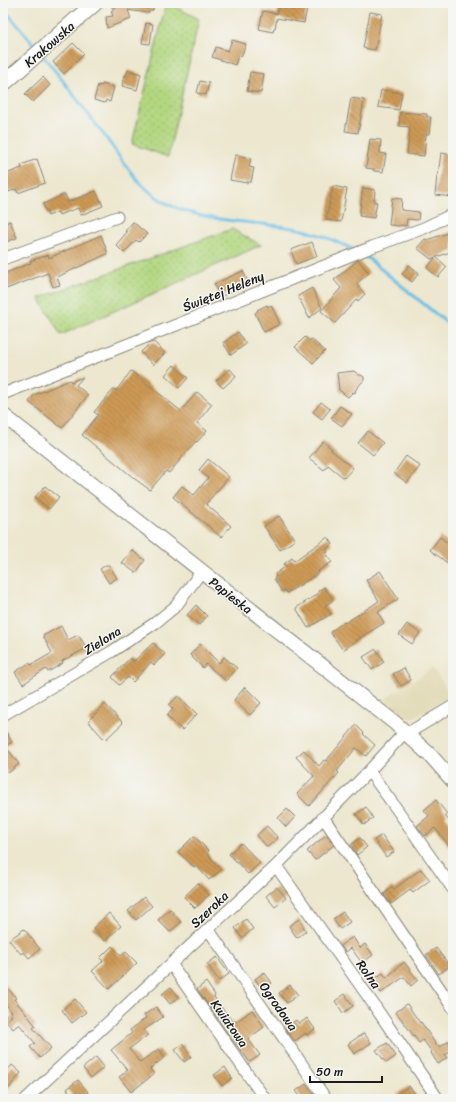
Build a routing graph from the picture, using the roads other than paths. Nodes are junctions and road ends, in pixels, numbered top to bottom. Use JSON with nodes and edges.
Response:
{"nodes":[{"id":1,"x":95,"y":3,"type":"edge"},
{"id":2,"x":3,"y":84,"type":"edge"},
{"id":3,"x":453,"y":214,"type":"edge"},
{"id":4,"x":117,"y":217,"type":"dead end"},
{"id":5,"x":3,"y":258,"type":"edge"},
{"id":6,"x":3,"y":394,"type":"edge"},
{"id":7,"x":3,"y":415,"type":"edge"},
{"id":8,"x":201,"y":572,"type":"junction"},
{"id":9,"x":453,"y":706,"type":"edge"},
{"id":10,"x":3,"y":715,"type":"edge"},
{"id":11,"x":405,"y":732,"type":"junction"},
{"id":12,"x":369,"y":771,"type":"junction"},
{"id":13,"x":453,"y":781,"type":"edge"},
{"id":14,"x":323,"y":817,"type":"junction"},
{"id":15,"x":276,"y":866,"type":"junction"},
{"id":16,"x":453,"y":889,"type":"edge"},
{"id":17,"x":208,"y":929,"type":"junction"},
{"id":18,"x":171,"y":964,"type":"junction"},
{"id":19,"x":453,"y":1008,"type":"edge"},
{"id":20,"x":26,"y":1099,"type":"edge"},
{"id":21,"x":265,"y":1099,"type":"edge"},
{"id":22,"x":326,"y":1099,"type":"edge"},
{"id":23,"x":438,"y":1099,"type":"edge"}],
"edges":[{"from":1,"to":2,"type":"main road","name":"Krakowska"},
{"from":3,"to":6,"type":"street","name":"Świętej Heleny"},
{"from":4,"to":5,"type":"street"},
{"from":7,"to":8,"type":"street","name":"Papieska"},
{"from":8,"to":10,"type":"street","name":"Zielona"},
{"from":8,"to":11,"type":"street","name":"Papieska"},
{"from":9,"to":11,"type":"street"},
{"from":11,"to":12,"type":"street","name":"Szeroka"},
{"from":11,"to":13,"type":"street","name":"Papieska"},
{"from":12,"to":14,"type":"street","name":"Szeroka"},
{"from":12,"to":16,"type":"street"},
{"from":14,"to":15,"type":"street","name":"Szeroka"},
{"from":14,"to":19,"type":"street"},
{"from":15,"to":17,"type":"street","name":"Szeroka"},
{"from":15,"to":23,"type":"street","name":"Rolna"},
{"from":17,"to":18,"type":"street","name":"Szeroka"},
{"from":17,"to":22,"type":"street","name":"Ogrodowa"},
{"from":18,"to":20,"type":"street","name":"Szeroka"},
{"from":18,"to":21,"type":"street","name":"Kwiatowa"}]}
